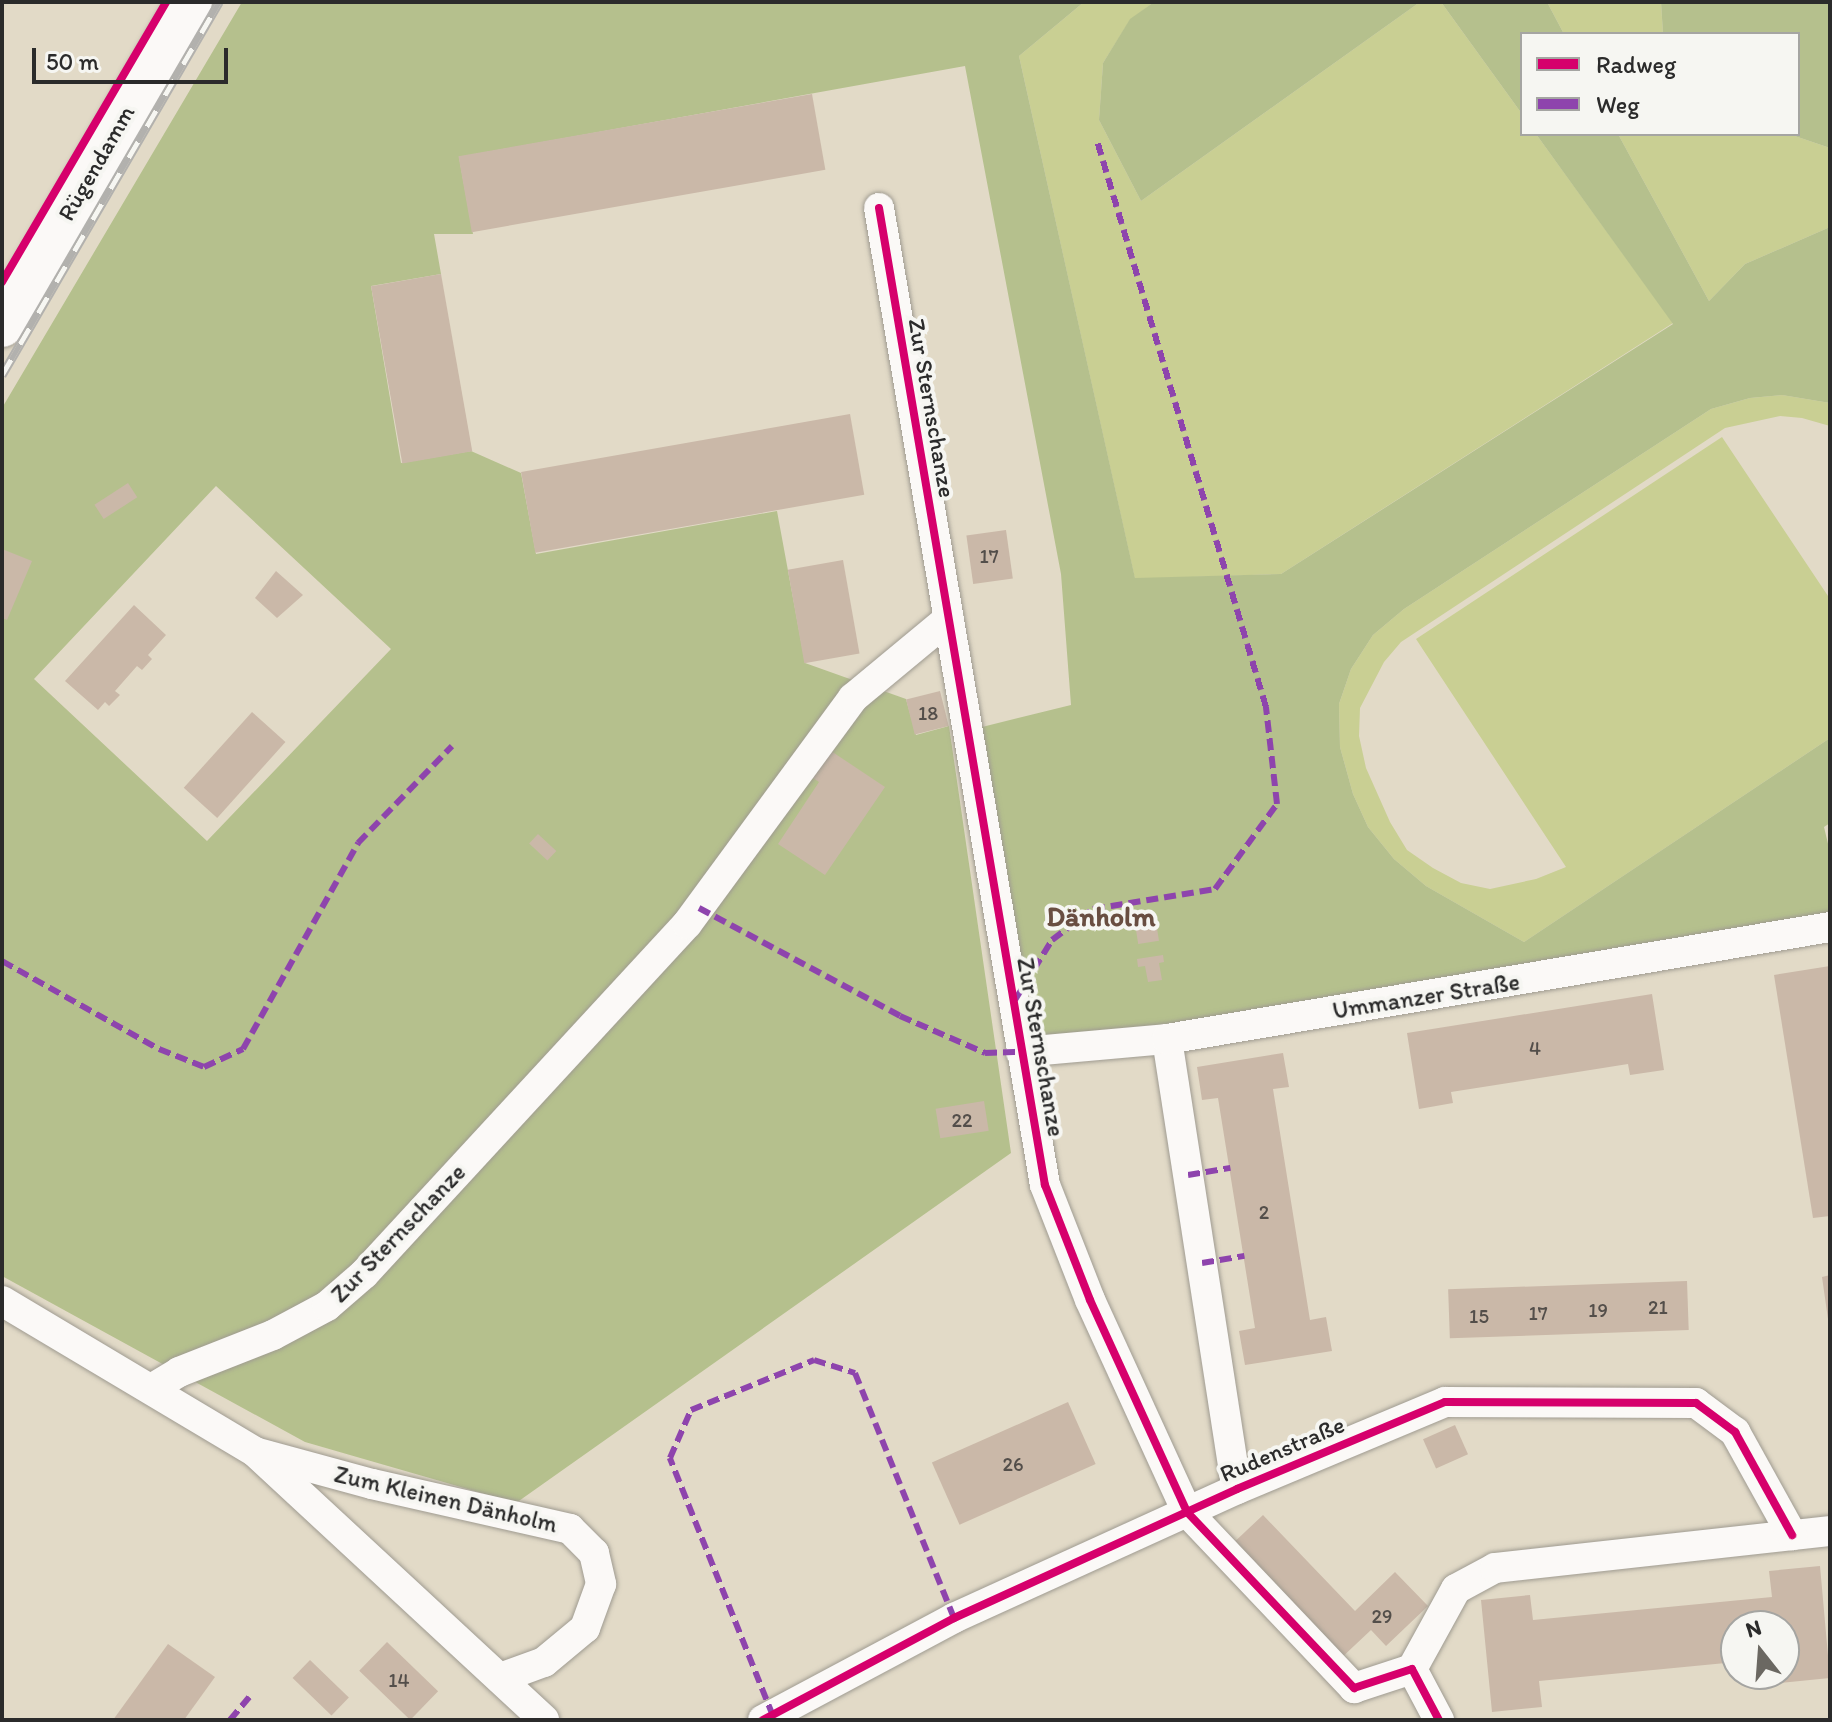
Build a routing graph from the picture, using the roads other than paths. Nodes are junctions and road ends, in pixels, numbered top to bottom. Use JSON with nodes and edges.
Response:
{"nodes":[{"id":1,"x":190,"y":2,"type":"edge"},
{"id":2,"x":879,"y":208,"type":"dead end"},
{"id":3,"x":2,"y":325,"type":"edge"},
{"id":4,"x":948,"y":619,"type":"junction"},
{"id":5,"x":1830,"y":927,"type":"edge"},
{"id":6,"x":1167,"y":1039,"type":"junction"},
{"id":7,"x":1021,"y":1052,"type":"junction"},
{"id":8,"x":2,"y":1301,"type":"edge"},
{"id":9,"x":151,"y":1389,"type":"junction"},
{"id":10,"x":255,"y":1452,"type":"junction"},
{"id":11,"x":1237,"y":1489,"type":"junction"},
{"id":12,"x":1187,"y":1512,"type":"junction"},
{"id":13,"x":1830,"y":1531,"type":"edge"},
{"id":14,"x":1792,"y":1535,"type":"junction"},
{"id":15,"x":1412,"y":1669,"type":"junction"},
{"id":16,"x":500,"y":1678,"type":"junction"},
{"id":17,"x":544,"y":1720,"type":"edge"},
{"id":18,"x":763,"y":1720,"type":"edge"},
{"id":19,"x":1439,"y":1720,"type":"edge"}],
"edges":[{"from":1,"to":3,"type":"main road","name":"Rügendamm"},
{"from":2,"to":4,"type":"street","name":"Zur Sternschanze"},
{"from":4,"to":7,"type":"street","name":"Zur Sternschanze"},
{"from":4,"to":9,"type":"street","name":"Zur Sternschanze"},
{"from":5,"to":6,"type":"street","name":"Ummanzer Straße"},
{"from":6,"to":7,"type":"street","name":"Ummanzer Straße"},
{"from":6,"to":11,"type":"street"},
{"from":7,"to":12,"type":"street","name":"Zur Sternschanze"},
{"from":8,"to":9,"type":"street","name":"Zum Kleinen Dänholm"},
{"from":9,"to":10,"type":"street","name":"Zum Kleinen Dänholm"},
{"from":10,"to":16,"type":"street","name":"Zum Kleinen Dänholm"},
{"from":10,"to":16,"type":"street","name":"Zum Kleinen Dänholm"},
{"from":11,"to":12,"type":"street","name":"Rudenstraße"},
{"from":11,"to":14,"type":"street","name":"Rudenstraße"},
{"from":12,"to":15,"type":"street","name":"Zur Sternschanze"},
{"from":12,"to":18,"type":"street","name":"Rudenstraße"},
{"from":13,"to":14,"type":"street"},
{"from":14,"to":15,"type":"street"},
{"from":15,"to":19,"type":"street"},
{"from":16,"to":17,"type":"street","name":"Zum Kleinen Dänholm"}]}
